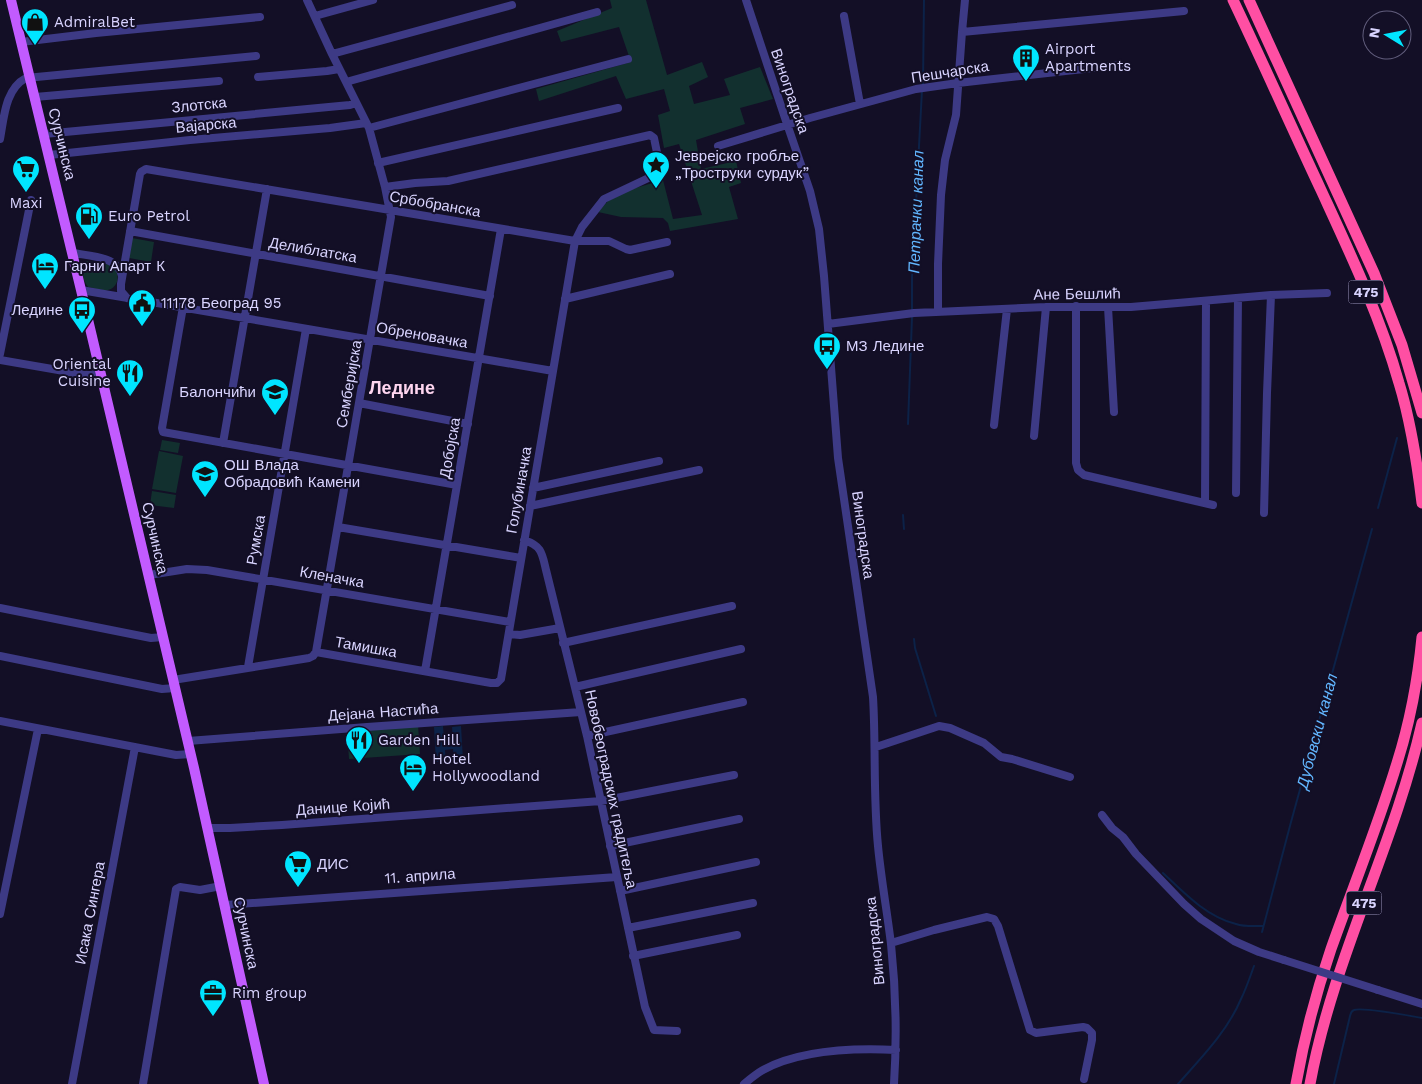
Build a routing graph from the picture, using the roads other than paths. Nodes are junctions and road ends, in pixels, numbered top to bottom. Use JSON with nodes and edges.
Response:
{"nodes":[{"id":1,"x":11,"y":0,"type":"edge"},
{"id":2,"x":307,"y":0,"type":"edge"},
{"id":3,"x":373,"y":0,"type":"edge"},
{"id":4,"x":746,"y":0,"type":"edge"},
{"id":5,"x":965,"y":0,"type":"edge"},
{"id":6,"x":1233,"y":0,"type":"edge"},
{"id":7,"x":1249,"y":0,"type":"edge"},
{"id":8,"x":512,"y":5,"type":"dead end"},
{"id":9,"x":1184,"y":11,"type":"dead end"},
{"id":10,"x":597,"y":12,"type":"dead end"},
{"id":11,"x":315,"y":16,"type":"junction"},
{"id":12,"x":844,"y":16,"type":"dead end"},
{"id":13,"x":260,"y":18,"type":"dead end"},
{"id":14,"x":962,"y":32,"type":"junction"},
{"id":15,"x":21,"y":42,"type":"junction"},
{"id":16,"x":332,"y":54,"type":"junction"},
{"id":17,"x":256,"y":56,"type":"dead end"},
{"id":18,"x":628,"y":59,"type":"dead end"},
{"id":19,"x":1120,"y":65,"type":"dead end"},
{"id":20,"x":339,"y":69,"type":"junction"},
{"id":21,"x":30,"y":77,"type":"junction"},
{"id":22,"x":258,"y":77,"type":"dead end"},
{"id":23,"x":219,"y":81,"type":"dead end"},
{"id":24,"x":346,"y":82,"type":"junction"},
{"id":25,"x":958,"y":83,"type":"junction"},
{"id":26,"x":35,"y":97,"type":"junction"},
{"id":27,"x":356,"y":103,"type":"junction"},
{"id":28,"x":860,"y":104,"type":"junction"},
{"id":29,"x":618,"y":108,"type":"dead end"},
{"id":30,"x":368,"y":125,"type":"junction"},
{"id":31,"x":787,"y":125,"type":"junction"},
{"id":32,"x":44,"y":134,"type":"junction"},
{"id":33,"x":0,"y":139,"type":"edge"},
{"id":34,"x":718,"y":146,"type":"dead end"},
{"id":35,"x":49,"y":155,"type":"junction"},
{"id":36,"x":378,"y":163,"type":"junction"},
{"id":37,"x":385,"y":187,"type":"junction"},
{"id":38,"x":267,"y":189,"type":"junction"},
{"id":39,"x":31,"y":200,"type":"dead end"},
{"id":40,"x":390,"y":210,"type":"junction"},
{"id":41,"x":502,"y":230,"type":"junction"},
{"id":42,"x":130,"y":231,"type":"junction"},
{"id":43,"x":575,"y":241,"type":"junction"},
{"id":44,"x":667,"y":242,"type":"dead end"},
{"id":45,"x":127,"y":250,"type":"junction"},
{"id":46,"x":72,"y":253,"type":"junction"},
{"id":47,"x":256,"y":254,"type":"junction"},
{"id":48,"x":110,"y":261,"type":"junction"},
{"id":49,"x":670,"y":274,"type":"dead end"},
{"id":50,"x":382,"y":277,"type":"junction"},
{"id":51,"x":121,"y":280,"type":"junction"},
{"id":52,"x":82,"y":290,"type":"junction"},
{"id":53,"x":1327,"y":293,"type":"dead end"},
{"id":54,"x":110,"y":294,"type":"junction"},
{"id":55,"x":1271,"y":295,"type":"junction"},
{"id":56,"x":490,"y":296,"type":"junction"},
{"id":57,"x":127,"y":298,"type":"junction"},
{"id":58,"x":1238,"y":298,"type":"junction"},
{"id":59,"x":565,"y":299,"type":"junction"},
{"id":60,"x":1206,"y":301,"type":"junction"},
{"id":61,"x":1076,"y":306,"type":"junction"},
{"id":62,"x":183,"y":307,"type":"junction"},
{"id":63,"x":1046,"y":307,"type":"junction"},
{"id":64,"x":1108,"y":307,"type":"junction"},
{"id":65,"x":1007,"y":309,"type":"junction"},
{"id":66,"x":938,"y":312,"type":"junction"},
{"id":67,"x":245,"y":318,"type":"junction"},
{"id":68,"x":828,"y":324,"type":"junction"},
{"id":69,"x":306,"y":329,"type":"junction"},
{"id":70,"x":370,"y":340,"type":"junction"},
{"id":71,"x":0,"y":354,"type":"edge"},
{"id":72,"x":479,"y":359,"type":"junction"},
{"id":73,"x":0,"y":360,"type":"edge"},
{"id":74,"x":553,"y":371,"type":"junction"},
{"id":75,"x":101,"y":374,"type":"junction"},
{"id":76,"x":359,"y":403,"type":"junction"},
{"id":77,"x":1114,"y":412,"type":"dead end"},
{"id":78,"x":1422,"y":413,"type":"edge"},
{"id":79,"x":468,"y":424,"type":"junction"},
{"id":80,"x":994,"y":425,"type":"dead end"},
{"id":81,"x":1034,"y":436,"type":"dead end"},
{"id":82,"x":223,"y":443,"type":"junction"},
{"id":83,"x":284,"y":454,"type":"junction"},
{"id":84,"x":659,"y":461,"type":"dead end"},
{"id":85,"x":348,"y":466,"type":"junction"},
{"id":86,"x":699,"y":470,"type":"dead end"},
{"id":87,"x":457,"y":485,"type":"junction"},
{"id":88,"x":533,"y":488,"type":"junction"},
{"id":89,"x":1236,"y":493,"type":"dead end"},
{"id":90,"x":1422,"y":503,"type":"edge"},
{"id":91,"x":530,"y":506,"type":"junction"},
{"id":92,"x":1264,"y":513,"type":"dead end"},
{"id":93,"x":338,"y":527,"type":"junction"},
{"id":94,"x":524,"y":540,"type":"junction"},
{"id":95,"x":447,"y":546,"type":"junction"},
{"id":96,"x":521,"y":558,"type":"junction"},
{"id":97,"x":149,"y":575,"type":"junction"},
{"id":98,"x":263,"y":579,"type":"junction"},
{"id":99,"x":327,"y":590,"type":"junction"},
{"id":100,"x":732,"y":606,"type":"dead end"},
{"id":101,"x":0,"y":608,"type":"edge"},
{"id":102,"x":435,"y":609,"type":"junction"},
{"id":103,"x":510,"y":622,"type":"junction"},
{"id":104,"x":560,"y":628,"type":"junction"},
{"id":105,"x":508,"y":634,"type":"junction"},
{"id":106,"x":163,"y":636,"type":"junction"},
{"id":107,"x":1422,"y":637,"type":"edge"},
{"id":108,"x":563,"y":643,"type":"junction"},
{"id":109,"x":741,"y":649,"type":"dead end"},
{"id":110,"x":316,"y":652,"type":"junction"},
{"id":111,"x":0,"y":656,"type":"edge"},
{"id":112,"x":248,"y":667,"type":"junction"},
{"id":113,"x":425,"y":671,"type":"junction"},
{"id":114,"x":497,"y":683,"type":"joint"},
{"id":115,"x":174,"y":684,"type":"junction"},
{"id":116,"x":575,"y":686,"type":"junction"},
{"id":117,"x":743,"y":702,"type":"dead end"},
{"id":118,"x":581,"y":712,"type":"junction"},
{"id":119,"x":0,"y":722,"type":"edge"},
{"id":120,"x":1422,"y":723,"type":"edge"},
{"id":121,"x":38,"y":729,"type":"junction"},
{"id":122,"x":587,"y":736,"type":"junction"},
{"id":123,"x":188,"y":741,"type":"junction"},
{"id":124,"x":876,"y":746,"type":"junction"},
{"id":125,"x":135,"y":747,"type":"junction"},
{"id":126,"x":191,"y":754,"type":"junction"},
{"id":127,"x":734,"y":775,"type":"dead end"},
{"id":128,"x":1070,"y":777,"type":"dead end"},
{"id":129,"x":601,"y":801,"type":"junction"},
{"id":130,"x":1102,"y":815,"type":"dead end"},
{"id":131,"x":738,"y":819,"type":"dead end"},
{"id":132,"x":208,"y":828,"type":"junction"},
{"id":133,"x":610,"y":846,"type":"junction"},
{"id":134,"x":756,"y":862,"type":"dead end"},
{"id":135,"x":617,"y":876,"type":"junction"},
{"id":136,"x":221,"y":886,"type":"junction"},
{"id":137,"x":620,"y":891,"type":"junction"},
{"id":138,"x":753,"y":903,"type":"dead end"},
{"id":139,"x":225,"y":905,"type":"junction"},
{"id":140,"x":0,"y":914,"type":"edge"},
{"id":141,"x":628,"y":928,"type":"junction"},
{"id":142,"x":737,"y":935,"type":"dead end"},
{"id":143,"x":891,"y":943,"type":"junction"},
{"id":144,"x":633,"y":956,"type":"junction"},
{"id":145,"x":1422,"y":1004,"type":"edge"},
{"id":146,"x":677,"y":1031,"type":"dead end"},
{"id":147,"x":896,"y":1050,"type":"junction"},
{"id":148,"x":1084,"y":1079,"type":"dead end"},
{"id":149,"x":72,"y":1084,"type":"edge"},
{"id":150,"x":143,"y":1084,"type":"edge"},
{"id":151,"x":264,"y":1084,"type":"edge"},
{"id":152,"x":744,"y":1084,"type":"edge"},
{"id":153,"x":894,"y":1084,"type":"edge"},
{"id":154,"x":1296,"y":1084,"type":"edge"},
{"id":155,"x":1310,"y":1084,"type":"edge"}],
"edges":[{"from":1,"to":15,"type":"main road","name":"Сурчинска"},
{"from":2,"to":11,"type":"street","name":"Семберијска"},
{"from":3,"to":11,"type":"street"},
{"from":4,"to":31,"type":"street","name":"Виноградска"},
{"from":5,"to":14,"type":"street"},
{"from":6,"to":90,"type":"highway","number":"475"},
{"from":7,"to":78,"type":"highway","number":"475"},
{"from":8,"to":16,"type":"street"},
{"from":9,"to":14,"type":"street"},
{"from":10,"to":24,"type":"street"},
{"from":11,"to":16,"type":"street","name":"Семберијска"},
{"from":12,"to":28,"type":"street"},
{"from":13,"to":15,"type":"street"},
{"from":14,"to":25,"type":"street"},
{"from":15,"to":21,"type":"main road","name":"Сурчинска"},
{"from":16,"to":20,"type":"street","name":"Семберијска"},
{"from":17,"to":21,"type":"street"},
{"from":18,"to":30,"type":"street","name":"Вајарска"},
{"from":19,"to":25,"type":"street","name":"Пешчарска"},
{"from":20,"to":22,"type":"street"},
{"from":20,"to":24,"type":"street","name":"Семберијска"},
{"from":21,"to":26,"type":"main road","name":"Сурчинска"},
{"from":21,"to":33,"type":"street"},
{"from":23,"to":26,"type":"street"},
{"from":24,"to":27,"type":"street","name":"Семберијска"},
{"from":25,"to":28,"type":"street","name":"Пешчарска"},
{"from":25,"to":66,"type":"street"},
{"from":26,"to":32,"type":"main road","name":"Сурчинска"},
{"from":27,"to":30,"type":"street","name":"Семберијска"},
{"from":27,"to":32,"type":"street","name":"Злотска"},
{"from":28,"to":31,"type":"street","name":"Пешчарска"},
{"from":29,"to":36,"type":"street"},
{"from":30,"to":35,"type":"street","name":"Вајарска"},
{"from":30,"to":36,"type":"street","name":"Семберијска"},
{"from":31,"to":34,"type":"street","name":"Пешчарска"},
{"from":31,"to":68,"type":"street","name":"Виноградска"},
{"from":32,"to":35,"type":"main road","name":"Сурчинска"},
{"from":35,"to":46,"type":"main road","name":"Сурчинска"},
{"from":36,"to":37,"type":"street","name":"Семберијска"},
{"from":37,"to":40,"type":"street","name":"Семберијска"},
{"from":37,"to":43,"type":"street"},
{"from":38,"to":40,"type":"street","name":"Србобранска"},
{"from":38,"to":42,"type":"street","name":"Србобранска"},
{"from":38,"to":47,"type":"street"},
{"from":39,"to":71,"type":"street"},
{"from":40,"to":41,"type":"street","name":"Србобранска"},
{"from":40,"to":50,"type":"street","name":"Семберијска"},
{"from":41,"to":43,"type":"street","name":"Србобранска"},
{"from":41,"to":56,"type":"street","name":"Добојска"},
{"from":42,"to":45,"type":"street"},
{"from":42,"to":47,"type":"street","name":"Делиблатска"},
{"from":43,"to":44,"type":"street","name":"Србобранска"},
{"from":43,"to":59,"type":"street","name":"Голубиначка"},
{"from":45,"to":48,"type":"street"},
{"from":45,"to":51,"type":"street"},
{"from":46,"to":48,"type":"street"},
{"from":46,"to":52,"type":"main road","name":"Сурчинска"},
{"from":47,"to":50,"type":"street","name":"Делиблатска"},
{"from":47,"to":67,"type":"street"},
{"from":48,"to":51,"type":"street"},
{"from":49,"to":59,"type":"street"},
{"from":50,"to":56,"type":"street","name":"Делиблатска"},
{"from":50,"to":70,"type":"street","name":"Семберијска"},
{"from":51,"to":54,"type":"street"},
{"from":51,"to":57,"type":"street"},
{"from":52,"to":54,"type":"street","name":"Обреновачка"},
{"from":52,"to":75,"type":"main road","name":"Сурчинска"},
{"from":53,"to":55,"type":"street","name":"Ане Бешлић"},
{"from":54,"to":57,"type":"street","name":"Обреновачка"},
{"from":55,"to":58,"type":"street","name":"Ане Бешлић"},
{"from":55,"to":92,"type":"street"},
{"from":56,"to":72,"type":"street","name":"Добојска"},
{"from":57,"to":62,"type":"street","name":"Обреновачка"},
{"from":58,"to":60,"type":"street","name":"Ане Бешлић"},
{"from":58,"to":89,"type":"street"},
{"from":59,"to":74,"type":"street","name":"Голубиначка"},
{"from":60,"to":61,"type":"street"},
{"from":60,"to":64,"type":"street","name":"Ане Бешлић"},
{"from":61,"to":63,"type":"street","name":"Ане Бешлић"},
{"from":61,"to":64,"type":"street","name":"Ане Бешлић"},
{"from":62,"to":67,"type":"street","name":"Обреновачка"},
{"from":62,"to":82,"type":"street"},
{"from":63,"to":65,"type":"street","name":"Ане Бешлић"},
{"from":63,"to":81,"type":"street"},
{"from":64,"to":77,"type":"street"},
{"from":65,"to":66,"type":"street","name":"Ане Бешлић"},
{"from":65,"to":80,"type":"street"},
{"from":66,"to":68,"type":"street","name":"Ане Бешлић"},
{"from":67,"to":69,"type":"street","name":"Обреновачка"},
{"from":67,"to":82,"type":"street"},
{"from":68,"to":124,"type":"street","name":"Виноградска"},
{"from":69,"to":70,"type":"street","name":"Обреновачка"},
{"from":69,"to":83,"type":"street","name":"Румска"},
{"from":70,"to":72,"type":"street","name":"Обреновачка"},
{"from":70,"to":76,"type":"street","name":"Семберијска"},
{"from":72,"to":74,"type":"street","name":"Обреновачка"},
{"from":72,"to":79,"type":"street","name":"Добојска"},
{"from":73,"to":75,"type":"street"},
{"from":74,"to":88,"type":"street","name":"Голубиначка"},
{"from":75,"to":97,"type":"main road","name":"Сурчинска"},
{"from":76,"to":79,"type":"street"},
{"from":76,"to":85,"type":"street","name":"Семберијска"},
{"from":79,"to":87,"type":"street","name":"Добојска"},
{"from":82,"to":83,"type":"street"},
{"from":83,"to":85,"type":"street"},
{"from":83,"to":98,"type":"street","name":"Румска"},
{"from":84,"to":88,"type":"street"},
{"from":85,"to":87,"type":"street"},
{"from":85,"to":93,"type":"street","name":"Семберијска"},
{"from":86,"to":91,"type":"street"},
{"from":87,"to":95,"type":"street","name":"Добојска"},
{"from":88,"to":91,"type":"street","name":"Голубиначка"},
{"from":91,"to":94,"type":"street","name":"Голубиначка"},
{"from":93,"to":95,"type":"street"},
{"from":93,"to":99,"type":"street","name":"Семберијска"},
{"from":94,"to":96,"type":"street","name":"Голубиначка"},
{"from":94,"to":104,"type":"street","name":"Новобеоградских градитеља"},
{"from":95,"to":96,"type":"street"},
{"from":95,"to":102,"type":"street","name":"Добојска"},
{"from":96,"to":103,"type":"street","name":"Голубиначка"},
{"from":97,"to":98,"type":"street","name":"Кленачка"},
{"from":97,"to":106,"type":"main road","name":"Сурчинска"},
{"from":98,"to":99,"type":"street","name":"Кленачка"},
{"from":98,"to":112,"type":"street","name":"Румска"},
{"from":99,"to":102,"type":"street","name":"Кленачка"},
{"from":99,"to":110,"type":"street","name":"Семберијска"},
{"from":100,"to":108,"type":"street"},
{"from":101,"to":106,"type":"street"},
{"from":102,"to":103,"type":"street","name":"Кленачка"},
{"from":102,"to":113,"type":"street","name":"Добојска"},
{"from":103,"to":105,"type":"street","name":"Голубиначка"},
{"from":104,"to":105,"type":"street"},
{"from":104,"to":108,"type":"street","name":"Новобеоградских градитеља"},
{"from":105,"to":114,"type":"street","name":"Голубиначка"},
{"from":106,"to":115,"type":"main road","name":"Сурчинска"},
{"from":107,"to":154,"type":"highway","number":"475"},
{"from":108,"to":116,"type":"street","name":"Новобеоградских градитеља"},
{"from":109,"to":116,"type":"street"},
{"from":110,"to":112,"type":"street","name":"Тамишка"},
{"from":110,"to":113,"type":"street","name":"Тамишка"},
{"from":111,"to":115,"type":"street","name":"Тамишка"},
{"from":112,"to":115,"type":"street","name":"Тамишка"},
{"from":113,"to":114,"type":"street","name":"Тамишка"},
{"from":115,"to":123,"type":"main road","name":"Сурчинска"},
{"from":116,"to":118,"type":"street","name":"Новобеоградских градитеља"},
{"from":117,"to":122,"type":"street"},
{"from":118,"to":122,"type":"street","name":"Новобеоградских градитеља"},
{"from":118,"to":123,"type":"street","name":"Дејана Настића"},
{"from":119,"to":121,"type":"street"},
{"from":120,"to":155,"type":"highway","number":"475"},
{"from":121,"to":125,"type":"street"},
{"from":121,"to":140,"type":"street"},
{"from":122,"to":129,"type":"street","name":"Новобеоградских градитеља"},
{"from":123,"to":126,"type":"main road","name":"Сурчинска"},
{"from":124,"to":128,"type":"street"},
{"from":124,"to":143,"type":"street","name":"Виноградска"},
{"from":125,"to":126,"type":"street"},
{"from":125,"to":149,"type":"street","name":"Исака Сингера"},
{"from":126,"to":132,"type":"main road","name":"Сурчинска"},
{"from":127,"to":129,"type":"street","name":"Данице Којић"},
{"from":129,"to":132,"type":"street","name":"Данице Којић"},
{"from":129,"to":133,"type":"street","name":"Новобеоградских градитеља"},
{"from":130,"to":145,"type":"street","bridge":true},
{"from":131,"to":133,"type":"street"},
{"from":132,"to":136,"type":"main road","name":"Сурчинска"},
{"from":133,"to":135,"type":"street","name":"Новобеоградских градитеља"},
{"from":134,"to":137,"type":"street"},
{"from":135,"to":137,"type":"street","name":"Новобеоградских градитеља"},
{"from":135,"to":139,"type":"street","name":"11. априла"},
{"from":136,"to":139,"type":"main road","name":"Сурчинска"},
{"from":136,"to":150,"type":"street"},
{"from":137,"to":141,"type":"street","name":"Новобеоградских градитеља"},
{"from":138,"to":141,"type":"street"},
{"from":139,"to":151,"type":"main road","name":"Сурчинска"},
{"from":141,"to":144,"type":"street","name":"Новобеоградских градитеља"},
{"from":142,"to":144,"type":"street"},
{"from":143,"to":147,"type":"street","name":"Виноградска"},
{"from":143,"to":148,"type":"street"},
{"from":144,"to":146,"type":"street","name":"Новобеоградских градитеља"},
{"from":147,"to":152,"type":"street"},
{"from":147,"to":153,"type":"street","name":"Виноградска"}]}
